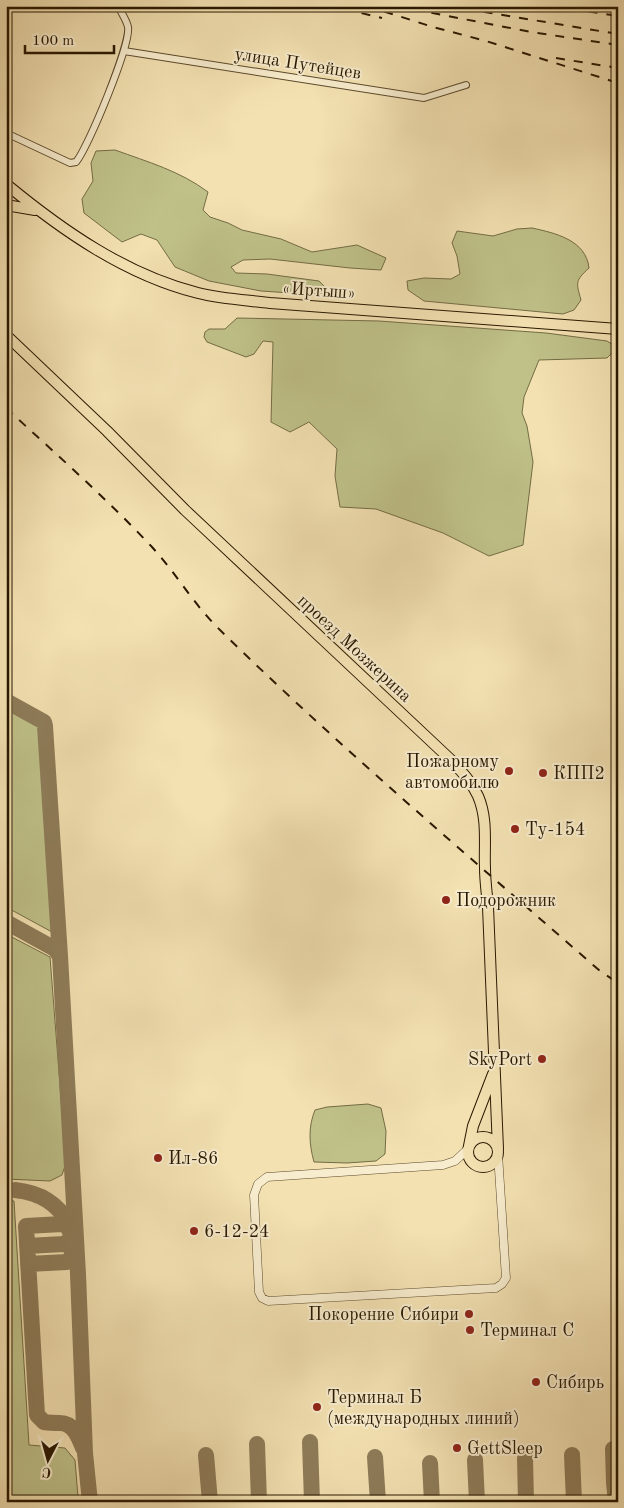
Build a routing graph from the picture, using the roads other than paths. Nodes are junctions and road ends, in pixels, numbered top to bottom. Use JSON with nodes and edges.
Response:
{"nodes":[{"id":1,"x":118,"y":6,"type":"edge"},
{"id":2,"x":124,"y":52,"type":"junction"},
{"id":3,"x":466,"y":85,"type":"dead end"},
{"id":4,"x":6,"y":133,"type":"edge"},
{"id":5,"x":6,"y":184,"type":"edge"},
{"id":6,"x":6,"y":205,"type":"edge"},
{"id":7,"x":39,"y":211,"type":"junction"},
{"id":8,"x":618,"y":328,"type":"edge"},
{"id":9,"x":6,"y":335,"type":"edge"},
{"id":10,"x":494,"y":1071,"type":"junction"},
{"id":11,"x":468,"y":1148,"type":"junction"},
{"id":12,"x":498,"y":1152,"type":"junction"}],
"edges":[{"from":1,"to":2,"type":"street"},
{"from":2,"to":3,"type":"street","name":"улица Путейцев"},
{"from":2,"to":4,"type":"street"},
{"from":5,"to":7,"type":"main road","name":"«Иртыш»"},
{"from":6,"to":7,"type":"main road"},
{"from":7,"to":8,"type":"main road","name":"«Иртыш»"},
{"from":9,"to":10,"type":"main road","name":"проезд Мозжерина"},
{"from":10,"to":11,"type":"main road","name":"проезд Мозжерина"},
{"from":10,"to":12,"type":"main road","name":"проезд Мозжерина"},
{"from":11,"to":12,"type":"main road"},
{"from":11,"to":12,"type":"main road"},
{"from":11,"to":12,"type":"street"}]}
